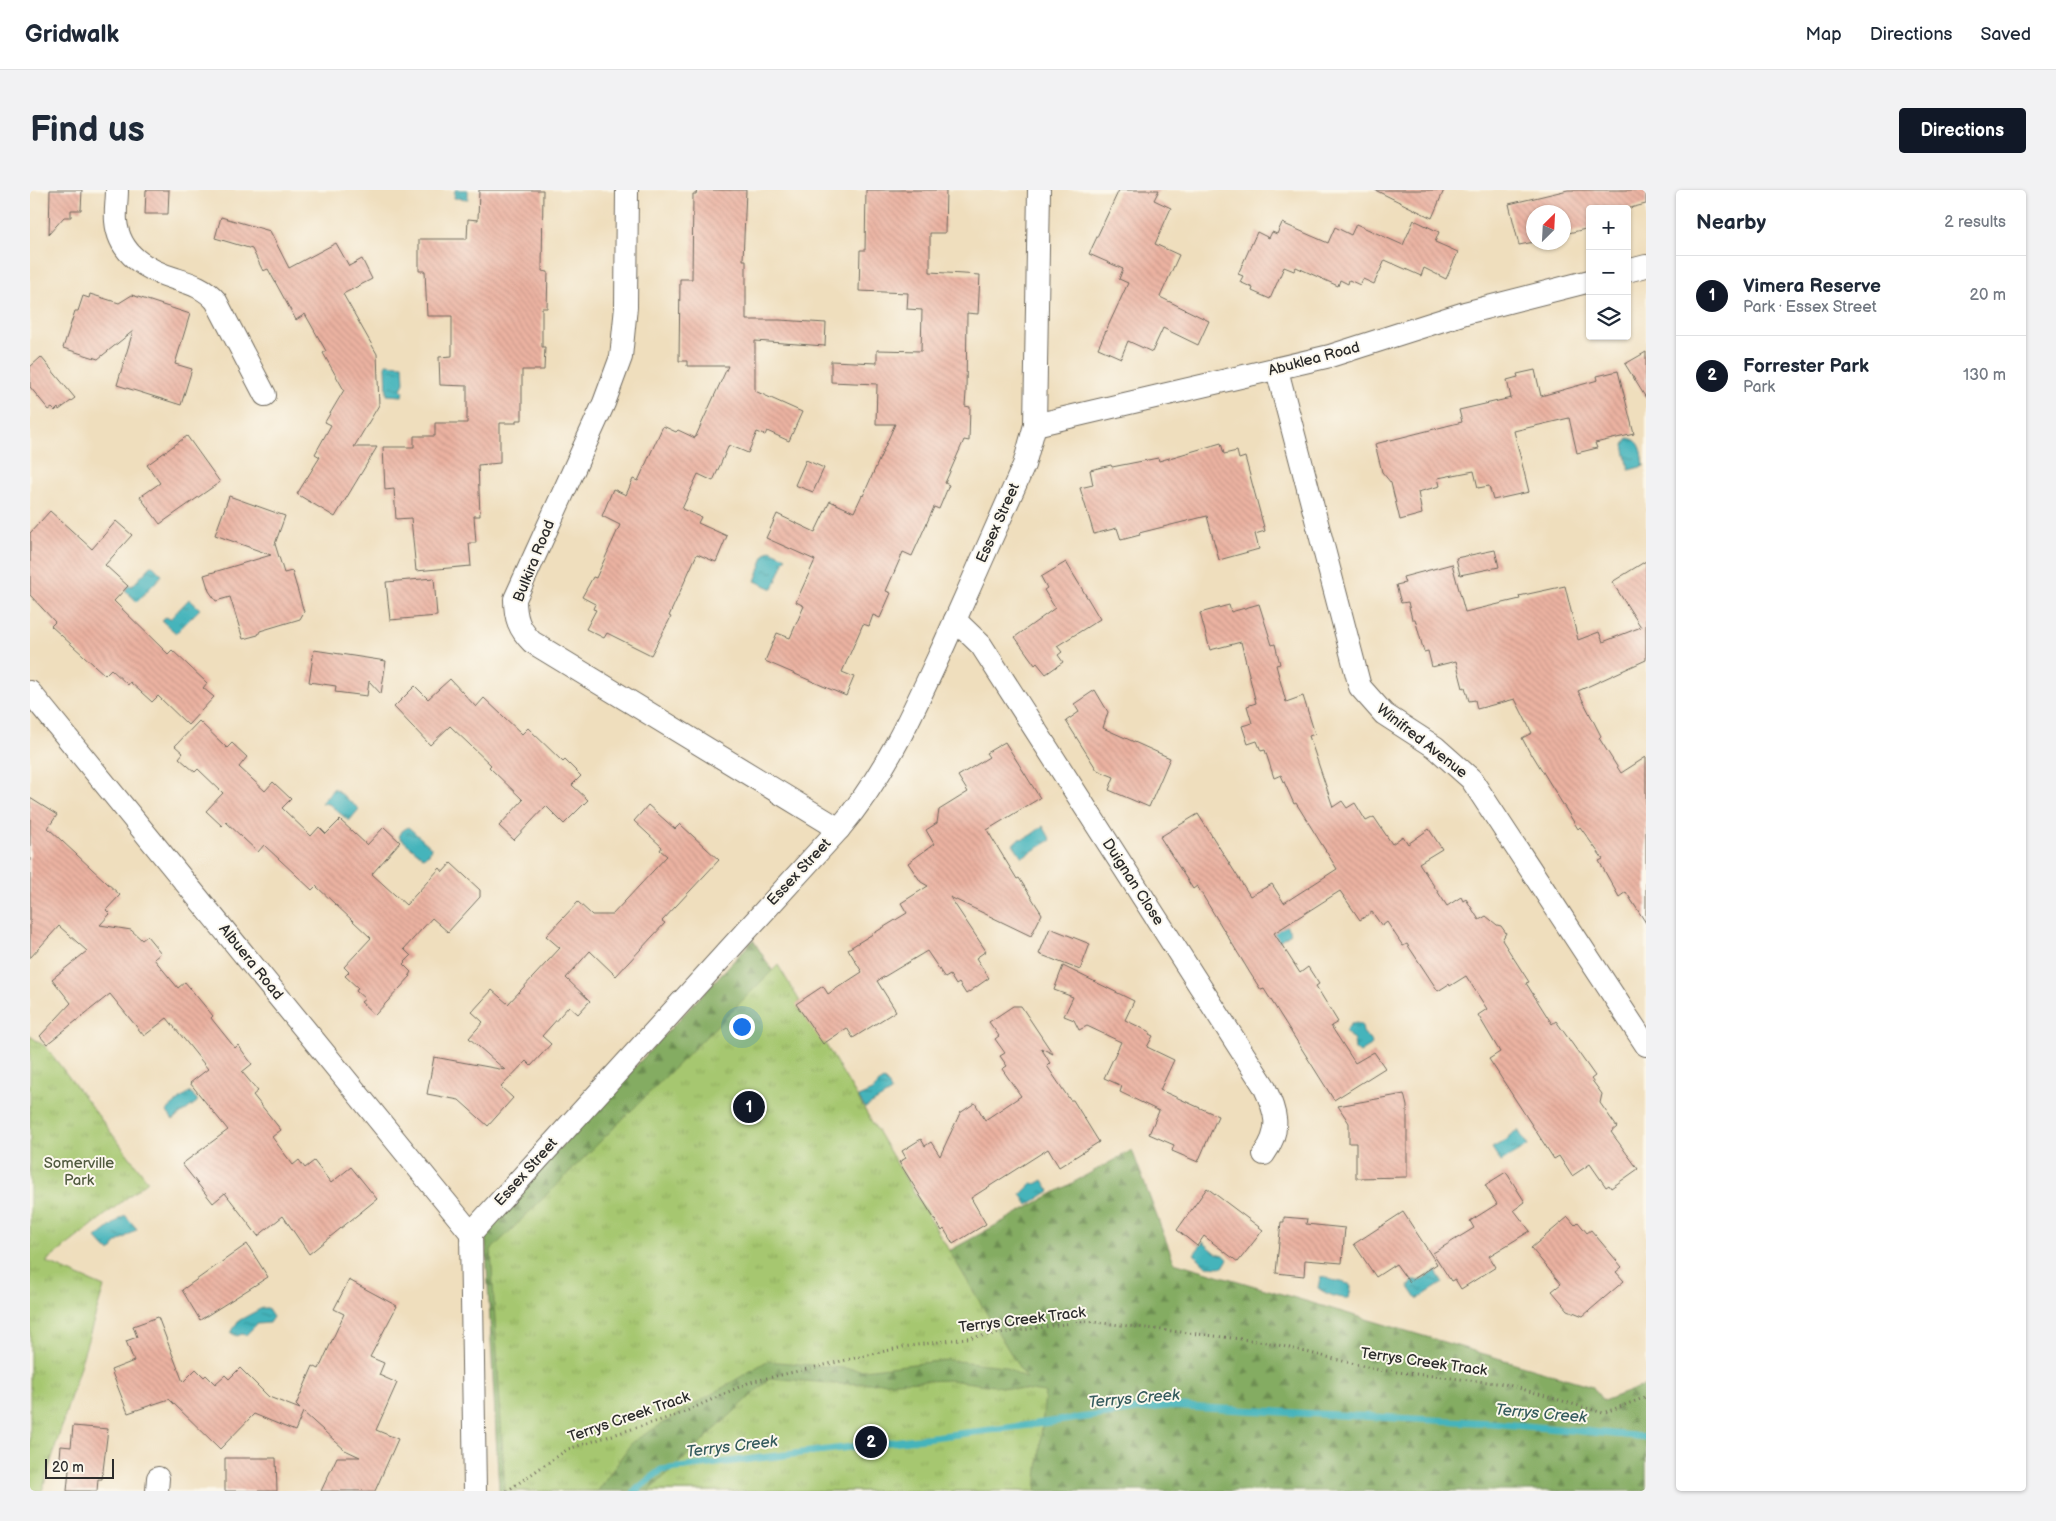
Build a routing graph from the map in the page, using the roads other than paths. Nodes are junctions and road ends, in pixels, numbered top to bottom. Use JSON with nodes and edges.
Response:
{"nodes":[{"id":1,"x":117,"y":190,"type":"edge"},
{"id":2,"x":627,"y":190,"type":"edge"},
{"id":3,"x":1039,"y":190,"type":"edge"},
{"id":4,"x":1646,"y":266,"type":"edge"},
{"id":5,"x":1631,"y":270,"type":"edge"},
{"id":6,"x":1586,"y":282,"type":"edge"},
{"id":7,"x":1277,"y":370,"type":"junction"},
{"id":8,"x":264,"y":395,"type":"dead end"},
{"id":9,"x":1035,"y":425,"type":"junction"},
{"id":10,"x":955,"y":620,"type":"junction"},
{"id":11,"x":30,"y":692,"type":"edge"},
{"id":12,"x":839,"y":829,"type":"junction"},
{"id":13,"x":1646,"y":1045,"type":"edge"},
{"id":14,"x":1264,"y":1154,"type":"dead end"},
{"id":15,"x":471,"y":1233,"type":"junction"},
{"id":16,"x":475,"y":1491,"type":"edge"}],
"edges":[{"from":1,"to":8,"type":"street"},
{"from":2,"to":12,"type":"street","name":"Bulkira Road"},
{"from":3,"to":9,"type":"street","name":"Essex Street"},
{"from":4,"to":5,"type":"street"},
{"from":6,"to":7,"type":"street","name":"Abuklea Road"},
{"from":7,"to":9,"type":"street","name":"Abuklea Road"},
{"from":7,"to":13,"type":"street","name":"Winifred Avenue"},
{"from":9,"to":10,"type":"street","name":"Essex Street"},
{"from":10,"to":12,"type":"street","name":"Essex Street"},
{"from":10,"to":14,"type":"street","name":"Duignan Close"},
{"from":11,"to":15,"type":"street","name":"Albuera Road"},
{"from":12,"to":15,"type":"street","name":"Essex Street"},
{"from":15,"to":16,"type":"street"}]}
